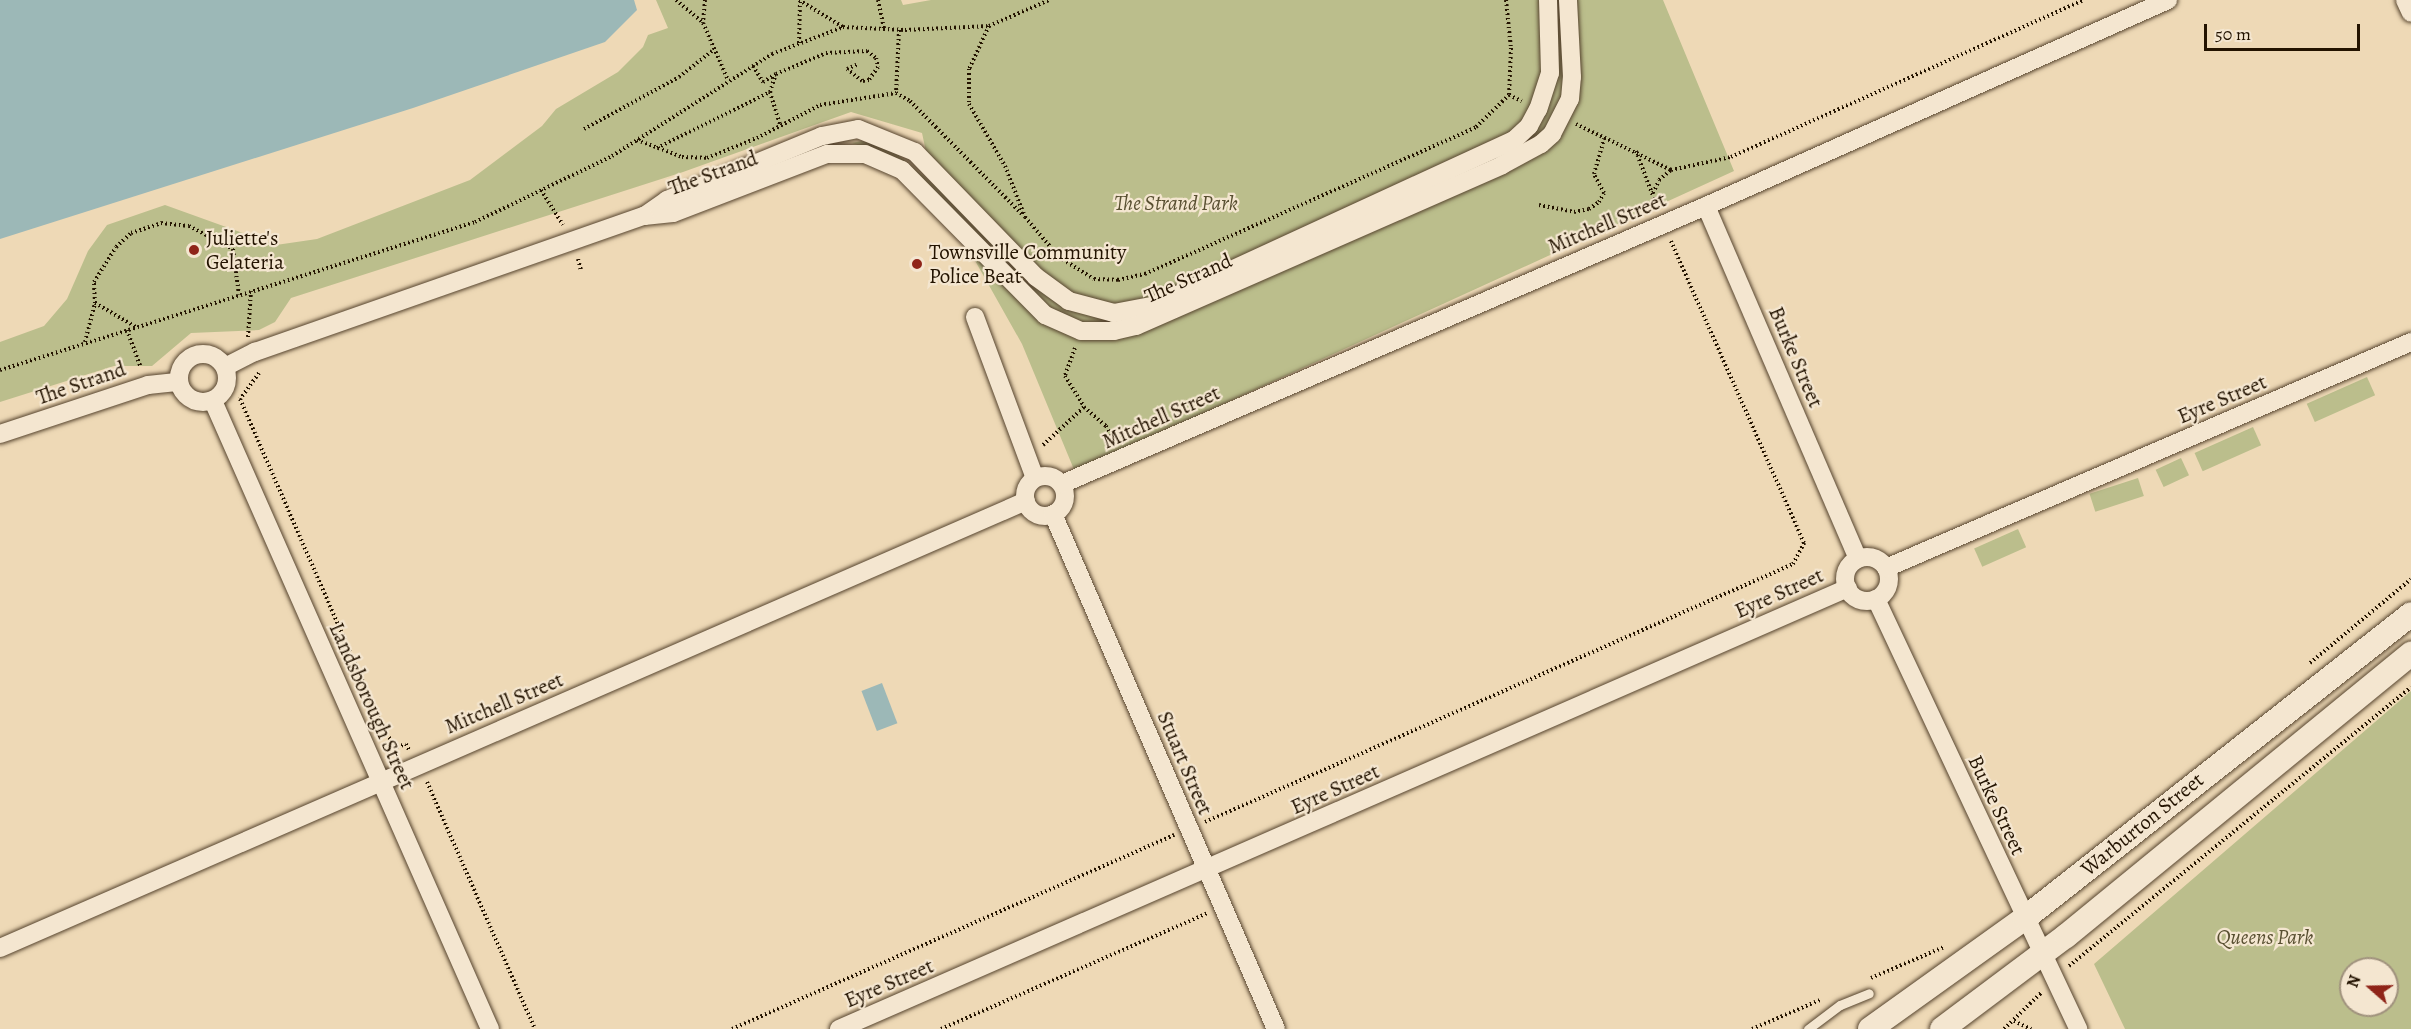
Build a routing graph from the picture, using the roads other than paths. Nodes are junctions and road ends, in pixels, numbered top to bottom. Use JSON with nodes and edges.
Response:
{"nodes":[{"id":1,"x":1548,"y":0,"type":"edge"},
{"id":2,"x":1568,"y":0,"type":"edge"},
{"id":3,"x":2168,"y":0,"type":"edge"},
{"id":4,"x":2405,"y":0,"type":"edge"},
{"id":5,"x":2411,"y":13,"type":"edge"},
{"id":6,"x":1706,"y":206,"type":"junction"},
{"id":7,"x":644,"y":216,"type":"junction"},
{"id":8,"x":975,"y":317,"type":"dead end"},
{"id":9,"x":2411,"y":342,"type":"edge"},
{"id":10,"x":225,"y":367,"type":"junction"},
{"id":11,"x":179,"y":382,"type":"junction"},
{"id":12,"x":213,"y":401,"type":"junction"},
{"id":13,"x":0,"y":435,"type":"edge"},
{"id":14,"x":1035,"y":478,"type":"junction"},
{"id":15,"x":1062,"y":484,"type":"junction"},
{"id":16,"x":1026,"y":501,"type":"junction"},
{"id":17,"x":1053,"y":514,"type":"junction"},
{"id":18,"x":1858,"y":559,"type":"junction"},
{"id":19,"x":1886,"y":568,"type":"junction"},
{"id":20,"x":1848,"y":588,"type":"junction"},
{"id":21,"x":1876,"y":599,"type":"junction"},
{"id":22,"x":2411,"y":614,"type":"edge"},
{"id":23,"x":2411,"y":654,"type":"edge"},
{"id":24,"x":381,"y":780,"type":"junction"},
{"id":25,"x":1206,"y":870,"type":"junction"},
{"id":26,"x":2025,"y":918,"type":"junction"},
{"id":27,"x":0,"y":948,"type":"edge"},
{"id":28,"x":2042,"y":955,"type":"junction"},
{"id":29,"x":1869,"y":993,"type":"dead end"},
{"id":30,"x":490,"y":1029,"type":"edge"},
{"id":31,"x":839,"y":1029,"type":"edge"},
{"id":32,"x":1276,"y":1029,"type":"edge"},
{"id":33,"x":1808,"y":1029,"type":"edge"},
{"id":34,"x":1870,"y":1029,"type":"edge"},
{"id":35,"x":1942,"y":1029,"type":"edge"},
{"id":36,"x":2078,"y":1029,"type":"edge"}],
"edges":[{"from":1,"to":7,"type":"street","name":"The Strand"},
{"from":2,"to":7,"type":"street","name":"The Strand"},
{"from":3,"to":6,"type":"street","name":"Mitchell Street"},
{"from":4,"to":5,"type":"street"},
{"from":6,"to":15,"type":"street","name":"Mitchell Street"},
{"from":6,"to":18,"type":"street","name":"Burke Street"},
{"from":7,"to":10,"type":"street","name":"The Strand"},
{"from":8,"to":14,"type":"street"},
{"from":9,"to":19,"type":"street","name":"Eyre Street"},
{"from":10,"to":11,"type":"street"},
{"from":10,"to":12,"type":"street"},
{"from":11,"to":12,"type":"street"},
{"from":11,"to":13,"type":"street","name":"The Strand"},
{"from":12,"to":24,"type":"street","name":"Landsborough Street"},
{"from":14,"to":15,"type":"street"},
{"from":14,"to":16,"type":"street"},
{"from":15,"to":17,"type":"street"},
{"from":16,"to":17,"type":"street"},
{"from":16,"to":24,"type":"street","name":"Mitchell Street"},
{"from":17,"to":25,"type":"street","name":"Stuart Street"},
{"from":18,"to":19,"type":"street"},
{"from":18,"to":20,"type":"street"},
{"from":19,"to":21,"type":"street"},
{"from":20,"to":21,"type":"street"},
{"from":20,"to":25,"type":"street","name":"Eyre Street"},
{"from":21,"to":26,"type":"street","name":"Burke Street"},
{"from":22,"to":26,"type":"main road","name":"Warburton Street"},
{"from":23,"to":28,"type":"main road","name":"Warburton Street"},
{"from":24,"to":27,"type":"street","name":"Mitchell Street"},
{"from":24,"to":30,"type":"street","name":"Landsborough Street"},
{"from":25,"to":31,"type":"street","name":"Eyre Street"},
{"from":25,"to":32,"type":"street","name":"Stuart Street"},
{"from":26,"to":28,"type":"street","name":"Burke Street"},
{"from":26,"to":34,"type":"main road","name":"Warburton Street"},
{"from":28,"to":35,"type":"main road","name":"Warburton Street"},
{"from":28,"to":36,"type":"street","name":"Burke Street"},
{"from":29,"to":33,"type":"lane"}]}
